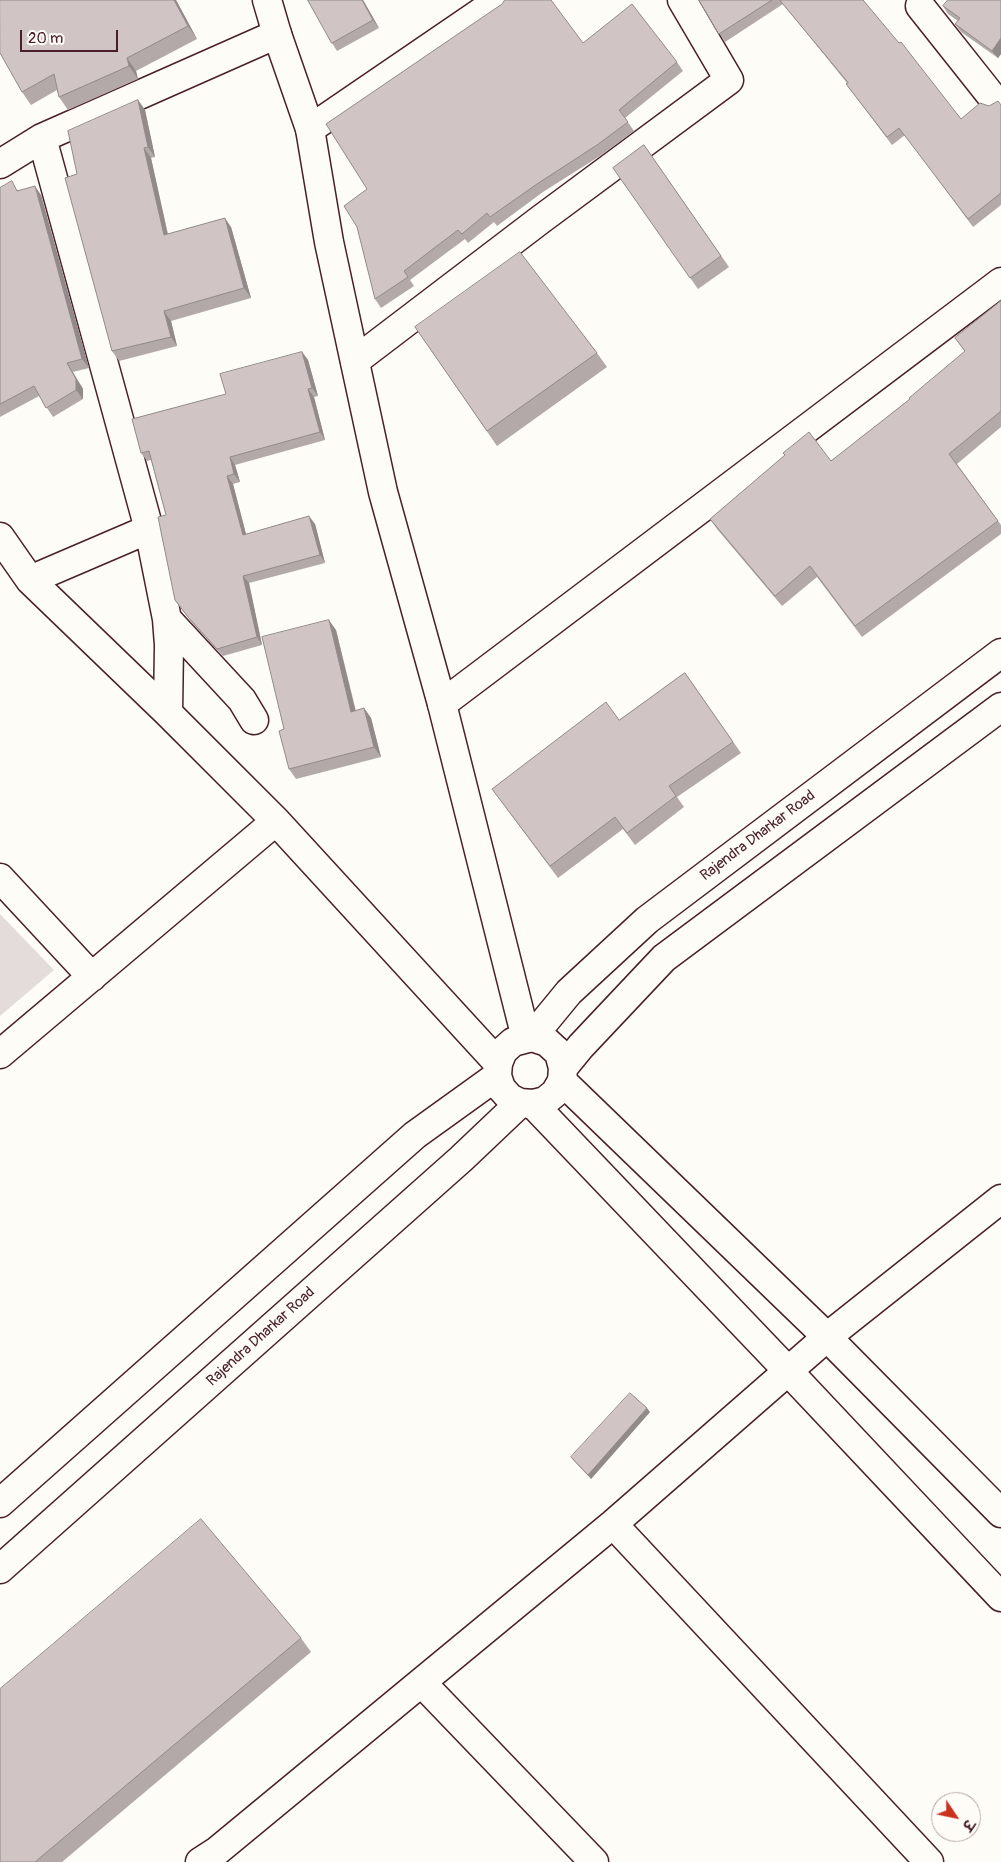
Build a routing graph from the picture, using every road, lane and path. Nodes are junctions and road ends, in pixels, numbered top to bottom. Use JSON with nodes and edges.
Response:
{"nodes":[{"id":1,"x":267,"y":0,"type":"edge"},
{"id":2,"x":499,"y":0,"type":"edge"},
{"id":3,"x":682,"y":0,"type":"edge"},
{"id":4,"x":921,"y":2,"type":"edge"},
{"id":5,"x":277,"y":34,"type":"junction"},
{"id":6,"x":993,"y":98,"type":"dead end"},
{"id":7,"x":310,"y":129,"type":"junction"},
{"id":8,"x":42,"y":138,"type":"junction"},
{"id":9,"x":0,"y":164,"type":"edge"},
{"id":10,"x":1001,"y":282,"type":"edge"},
{"id":11,"x":355,"y":361,"type":"junction"},
{"id":12,"x":149,"y":529,"type":"junction"},
{"id":13,"x":0,"y":537,"type":"edge"},
{"id":14,"x":30,"y":580,"type":"junction"},
{"id":15,"x":167,"y":619,"type":"junction"},
{"id":16,"x":1001,"y":654,"type":"edge"},
{"id":17,"x":442,"y":704,"type":"junction"},
{"id":18,"x":1001,"y":707,"type":"edge"},
{"id":19,"x":168,"y":713,"type":"junction"},
{"id":20,"x":254,"y":720,"type":"dead end"},
{"id":21,"x":276,"y":821,"type":"junction"},
{"id":22,"x":0,"y":878,"type":"edge"},
{"id":23,"x":92,"y":977,"type":"junction"},
{"id":24,"x":529,"y":1037,"type":"junction"},
{"id":25,"x":0,"y":1054,"type":"edge"},
{"id":26,"x":497,"y":1070,"type":"junction"},
{"id":27,"x":563,"y":1075,"type":"junction"},
{"id":28,"x":526,"y":1104,"type":"junction"},
{"id":29,"x":1001,"y":1198,"type":"edge"},
{"id":30,"x":827,"y":1337,"type":"junction"},
{"id":31,"x":789,"y":1372,"type":"junction"},
{"id":32,"x":0,"y":1502,"type":"edge"},
{"id":33,"x":1001,"y":1513,"type":"edge"},
{"id":34,"x":613,"y":1524,"type":"junction"},
{"id":35,"x":0,"y":1569,"type":"edge"},
{"id":36,"x":1001,"y":1597,"type":"edge"},
{"id":37,"x":422,"y":1683,"type":"junction"},
{"id":38,"x":215,"y":1858,"type":"edge"},
{"id":39,"x":594,"y":1862,"type":"edge"},
{"id":40,"x":929,"y":1862,"type":"edge"}],
"edges":[{"from":1,"to":5,"type":"street"},
{"from":2,"to":7,"type":"street"},
{"from":3,"to":11,"type":"street"},
{"from":4,"to":6,"type":"street"},
{"from":5,"to":7,"type":"street"},
{"from":5,"to":8,"type":"street"},
{"from":7,"to":11,"type":"street"},
{"from":8,"to":9,"type":"street"},
{"from":8,"to":12,"type":"street"},
{"from":10,"to":17,"type":"street"},
{"from":11,"to":17,"type":"street"},
{"from":12,"to":14,"type":"street"},
{"from":12,"to":15,"type":"street"},
{"from":13,"to":14,"type":"street"},
{"from":14,"to":19,"type":"street"},
{"from":15,"to":19,"type":"street"},
{"from":15,"to":20,"type":"street"},
{"from":16,"to":24,"type":"street","name":"Rajendra Dharkar Road"},
{"from":17,"to":24,"type":"street"},
{"from":18,"to":27,"type":"street","name":"Rajendra Dharkar Road"},
{"from":19,"to":21,"type":"street"},
{"from":21,"to":23,"type":"street"},
{"from":21,"to":26,"type":"street"},
{"from":22,"to":23,"type":"street"},
{"from":23,"to":25,"type":"street"},
{"from":24,"to":26,"type":"street","name":"Rajendra Dharkar Road"},
{"from":24,"to":27,"type":"street"},
{"from":26,"to":28,"type":"street"},
{"from":26,"to":32,"type":"street","name":"Rajendra Dharkar Road"},
{"from":27,"to":28,"type":"street","name":"Rajendra Dharkar Road"},
{"from":27,"to":30,"type":"street"},
{"from":28,"to":31,"type":"street"},
{"from":28,"to":35,"type":"street","name":"Rajendra Dharkar Road"},
{"from":29,"to":30,"type":"street"},
{"from":30,"to":31,"type":"street"},
{"from":30,"to":33,"type":"street"},
{"from":31,"to":34,"type":"street"},
{"from":31,"to":36,"type":"street"},
{"from":34,"to":37,"type":"street"},
{"from":34,"to":40,"type":"street"},
{"from":37,"to":38,"type":"street"},
{"from":37,"to":39,"type":"street"}]}
